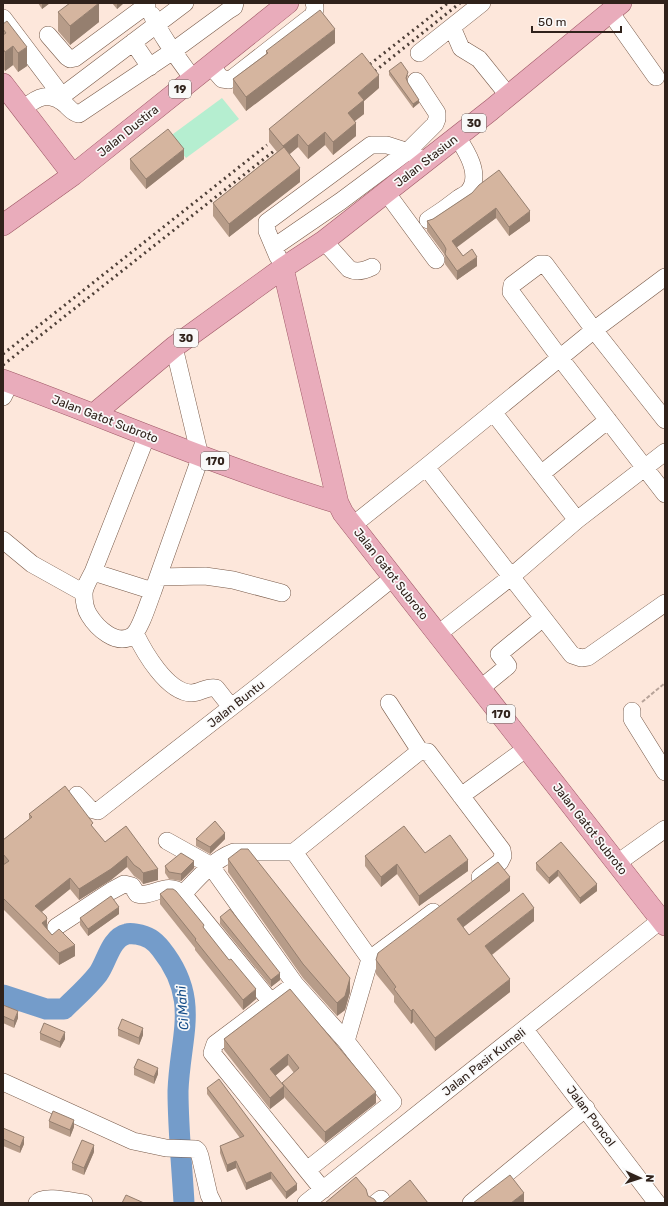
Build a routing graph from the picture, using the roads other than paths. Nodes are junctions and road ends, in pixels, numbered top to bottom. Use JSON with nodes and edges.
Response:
{"nodes":[{"id":1,"x":185,"y":3,"type":"edge"},
{"id":2,"x":235,"y":3,"type":"edge"},
{"id":3,"x":288,"y":3,"type":"edge"},
{"id":4,"x":314,"y":3,"type":"edge"},
{"id":5,"x":482,"y":3,"type":"edge"},
{"id":6,"x":148,"y":4,"type":"edge"},
{"id":7,"x":616,"y":7,"type":"edge"},
{"id":8,"x":3,"y":18,"type":"edge"},
{"id":9,"x":156,"y":25,"type":"junction"},
{"id":10,"x":452,"y":27,"type":"junction"},
{"id":11,"x":48,"y":35,"type":"dead end"},
{"id":12,"x":133,"y":42,"type":"junction"},
{"id":13,"x":173,"y":51,"type":"junction"},
{"id":14,"x":419,"y":53,"type":"dead end"},
{"id":15,"x":210,"y":65,"type":"junction"},
{"id":16,"x":150,"y":66,"type":"junction"},
{"id":17,"x":90,"y":74,"type":"junction"},
{"id":18,"x":656,"y":77,"type":"dead end"},
{"id":19,"x":193,"y":79,"type":"junction"},
{"id":20,"x":416,"y":81,"type":"dead end"},
{"id":21,"x":3,"y":84,"type":"edge"},
{"id":22,"x":108,"y":95,"type":"junction"},
{"id":23,"x":508,"y":95,"type":"junction"},
{"id":24,"x":60,"y":97,"type":"junction"},
{"id":25,"x":23,"y":109,"type":"junction"},
{"id":26,"x":457,"y":137,"type":"junction"},
{"id":27,"x":408,"y":152,"type":"junction"},
{"id":28,"x":431,"y":157,"type":"junction"},
{"id":29,"x":73,"y":175,"type":"junction"},
{"id":30,"x":386,"y":192,"type":"junction"},
{"id":31,"x":428,"y":220,"type":"edge"},
{"id":32,"x":3,"y":225,"type":"edge"},
{"id":33,"x":324,"y":241,"type":"junction"},
{"id":34,"x":274,"y":248,"type":"junction"},
{"id":35,"x":436,"y":260,"type":"dead end"},
{"id":36,"x":372,"y":267,"type":"dead end"},
{"id":37,"x":283,"y":268,"type":"junction"},
{"id":38,"x":665,"y":277,"type":"edge"},
{"id":39,"x":594,"y":330,"type":"junction"},
{"id":40,"x":174,"y":347,"type":"junction"},
{"id":41,"x":560,"y":358,"type":"junction"},
{"id":42,"x":5,"y":387,"type":"edge"},
{"id":43,"x":493,"y":412,"type":"junction"},
{"id":44,"x":94,"y":414,"type":"junction"},
{"id":45,"x":608,"y":420,"type":"junction"},
{"id":46,"x":665,"y":420,"type":"edge"},
{"id":47,"x":147,"y":434,"type":"junction"},
{"id":48,"x":665,"y":452,"type":"edge"},
{"id":49,"x":200,"y":456,"type":"junction"},
{"id":50,"x":426,"y":467,"type":"junction"},
{"id":51,"x":646,"y":467,"type":"junction"},
{"id":52,"x":331,"y":472,"type":"junction"},
{"id":53,"x":541,"y":474,"type":"junction"},
{"id":54,"x":302,"y":492,"type":"junction"},
{"id":55,"x":665,"y":494,"type":"edge"},
{"id":56,"x":338,"y":503,"type":"junction"},
{"id":57,"x":577,"y":520,"type":"junction"},
{"id":58,"x":353,"y":525,"type":"junction"},
{"id":59,"x":3,"y":540,"type":"edge"},
{"id":60,"x":93,"y":572,"type":"junction"},
{"id":61,"x":512,"y":576,"type":"junction"},
{"id":62,"x":394,"y":577,"type":"junction"},
{"id":63,"x":155,"y":584,"type":"junction"},
{"id":64,"x":84,"y":593,"type":"junction"},
{"id":65,"x":282,"y":593,"type":"dead end"},
{"id":66,"x":665,"y":603,"type":"edge"},
{"id":67,"x":543,"y":618,"type":"junction"},
{"id":68,"x":135,"y":634,"type":"junction"},
{"id":69,"x":438,"y":634,"type":"junction"},
{"id":70,"x":481,"y":688,"type":"junction"},
{"id":71,"x":389,"y":703,"type":"dead end"},
{"id":72,"x":231,"y":707,"type":"junction"},
{"id":73,"x":632,"y":711,"type":"road end"},
{"id":74,"x":527,"y":748,"type":"junction"},
{"id":75,"x":420,"y":751,"type":"junction"},
{"id":76,"x":665,"y":772,"type":"edge"},
{"id":77,"x":76,"y":795,"type":"dead end"},
{"id":78,"x":461,"y":796,"type":"junction"},
{"id":79,"x":665,"y":829,"type":"edge"},
{"id":80,"x":167,"y":841,"type":"dead end"},
{"id":81,"x":294,"y":852,"type":"junction"},
{"id":82,"x":616,"y":864,"type":"junction"},
{"id":83,"x":210,"y":865,"type":"junction"},
{"id":84,"x":469,"y":885,"type":"edge"},
{"id":85,"x":183,"y":894,"type":"junction"},
{"id":86,"x":444,"y":904,"type":"edge"},
{"id":87,"x":663,"y":922,"type":"edge"},
{"id":88,"x":56,"y":927,"type":"dead end"},
{"id":89,"x":370,"y":959,"type":"junction"},
{"id":90,"x":295,"y":984,"type":"junction"},
{"id":91,"x":270,"y":1002,"type":"junction"},
{"id":92,"x":525,"y":1030,"type":"junction"},
{"id":93,"x":346,"y":1041,"type":"junction"},
{"id":94,"x":3,"y":1082,"type":"edge"},
{"id":95,"x":586,"y":1108,"type":"junction"},
{"id":96,"x":307,"y":1170,"type":"junction"},
{"id":97,"x":323,"y":1190,"type":"junction"},
{"id":98,"x":37,"y":1203,"type":"edge"},
{"id":99,"x":84,"y":1203,"type":"edge"},
{"id":100,"x":213,"y":1203,"type":"edge"},
{"id":101,"x":306,"y":1203,"type":"edge"},
{"id":102,"x":471,"y":1203,"type":"edge"},
{"id":103,"x":657,"y":1203,"type":"edge"}],
"edges":[{"from":1,"to":9,"type":"street"},
{"from":2,"to":13,"type":"street"},
{"from":3,"to":15,"type":"main road","name":"Jalan Dustira","number":"19"},
{"from":4,"to":15,"type":"street"},
{"from":5,"to":10,"type":"street"},
{"from":6,"to":9,"type":"street"},
{"from":6,"to":11,"type":"street"},
{"from":7,"to":18,"type":"street"},
{"from":7,"to":23,"type":"main road","name":"Jalan Stasiun","number":"30"},
{"from":8,"to":24,"type":"street"},
{"from":9,"to":12,"type":"street"},
{"from":9,"to":13,"type":"street"},
{"from":10,"to":14,"type":"street"},
{"from":10,"to":23,"type":"street"},
{"from":12,"to":16,"type":"street"},
{"from":12,"to":17,"type":"street"},
{"from":13,"to":16,"type":"street"},
{"from":13,"to":19,"type":"street"},
{"from":15,"to":19,"type":"main road","name":"Jalan Dustira","number":"19"},
{"from":16,"to":22,"type":"street"},
{"from":17,"to":22,"type":"street"},
{"from":17,"to":24,"type":"street"},
{"from":19,"to":29,"type":"main road","name":"Jalan Dustira","number":"19"},
{"from":20,"to":27,"type":"street"},
{"from":21,"to":25,"type":"main road"},
{"from":22,"to":24,"type":"street"},
{"from":23,"to":26,"type":"main road","name":"Jalan Stasiun","number":"30"},
{"from":24,"to":25,"type":"street"},
{"from":25,"to":29,"type":"main road"},
{"from":26,"to":28,"type":"main road","name":"Jalan Stasiun","number":"30"},
{"from":26,"to":31,"type":"street"},
{"from":27,"to":28,"type":"street"},
{"from":27,"to":34,"type":"street"},
{"from":27,"to":34,"type":"street"},
{"from":28,"to":30,"type":"main road","name":"Jalan Stasiun","number":"30"},
{"from":29,"to":32,"type":"main road","name":"Jalan Dustira","number":"19"},
{"from":30,"to":33,"type":"main road","name":"Jalan Stasiun","number":"30"},
{"from":30,"to":35,"type":"street"},
{"from":33,"to":36,"type":"street"},
{"from":33,"to":37,"type":"main road","name":"Jalan Stasiun","number":"30"},
{"from":34,"to":37,"type":"street"},
{"from":37,"to":40,"type":"main road","name":"Jalan Stasiun","number":"30"},
{"from":37,"to":52,"type":"main road"},
{"from":38,"to":39,"type":"street"},
{"from":39,"to":41,"type":"street"},
{"from":39,"to":41,"type":"street"},
{"from":39,"to":46,"type":"street"},
{"from":40,"to":44,"type":"main road","name":"Jalan Stasiun","number":"30"},
{"from":40,"to":49,"type":"street"},
{"from":41,"to":43,"type":"street"},
{"from":41,"to":45,"type":"street"},
{"from":42,"to":44,"type":"main road","name":"Jalan Gatot Subroto","number":"170"},
{"from":43,"to":50,"type":"street"},
{"from":43,"to":53,"type":"street"},
{"from":44,"to":47,"type":"main road","name":"Jalan Gatot Subroto","number":"170"},
{"from":45,"to":51,"type":"street"},
{"from":45,"to":53,"type":"street"},
{"from":47,"to":49,"type":"main road","name":"Jalan Gatot Subroto","number":"170"},
{"from":47,"to":60,"type":"street"},
{"from":48,"to":51,"type":"street"},
{"from":49,"to":54,"type":"main road","name":"Jalan Gatot Subroto","number":"170"},
{"from":49,"to":63,"type":"street"},
{"from":50,"to":58,"type":"street"},
{"from":50,"to":61,"type":"street"},
{"from":51,"to":55,"type":"street"},
{"from":51,"to":57,"type":"street"},
{"from":52,"to":54,"type":"main road"},
{"from":52,"to":56,"type":"main road"},
{"from":53,"to":57,"type":"street"},
{"from":54,"to":56,"type":"main road","name":"Jalan Gatot Subroto","number":"170"},
{"from":56,"to":58,"type":"main road","name":"Jalan Gatot Subroto","number":"170"},
{"from":57,"to":61,"type":"street"},
{"from":58,"to":62,"type":"main road","name":"Jalan Gatot Subroto","number":"170"},
{"from":59,"to":64,"type":"street"},
{"from":60,"to":63,"type":"street"},
{"from":60,"to":64,"type":"street"},
{"from":61,"to":67,"type":"street"},
{"from":61,"to":69,"type":"street"},
{"from":62,"to":69,"type":"main road","name":"Jalan Gatot Subroto","number":"170"},
{"from":62,"to":72,"type":"street","name":"Jalan Buntu"},
{"from":63,"to":65,"type":"street"},
{"from":63,"to":68,"type":"street"},
{"from":64,"to":68,"type":"street"},
{"from":66,"to":67,"type":"street"},
{"from":67,"to":70,"type":"street"},
{"from":68,"to":72,"type":"street"},
{"from":69,"to":70,"type":"main road","name":"Jalan Gatot Subroto","number":"170"},
{"from":70,"to":74,"type":"main road","name":"Jalan Gatot Subroto","number":"170"},
{"from":71,"to":75,"type":"street"},
{"from":72,"to":77,"type":"street","name":"Jalan Buntu"},
{"from":73,"to":76,"type":"street"},
{"from":74,"to":78,"type":"street"},
{"from":74,"to":82,"type":"main road","name":"Jalan Gatot Subroto","number":"170"},
{"from":75,"to":78,"type":"street"},
{"from":75,"to":81,"type":"street"},
{"from":78,"to":84,"type":"street"},
{"from":79,"to":82,"type":"street"},
{"from":80,"to":83,"type":"street"},
{"from":81,"to":83,"type":"street"},
{"from":81,"to":89,"type":"street"},
{"from":82,"to":87,"type":"main road","name":"Jalan Gatot Subroto","number":"170"},
{"from":83,"to":85,"type":"street"},
{"from":83,"to":90,"type":"street"},
{"from":85,"to":88,"type":"street"},
{"from":85,"to":91,"type":"street"},
{"from":86,"to":89,"type":"street"},
{"from":87,"to":92,"type":"street","name":"Jalan Pasir Kumeli"},
{"from":89,"to":93,"type":"street"},
{"from":90,"to":91,"type":"street"},
{"from":90,"to":93,"type":"street"},
{"from":91,"to":96,"type":"street"},
{"from":92,"to":95,"type":"street","name":"Jalan Poncol"},
{"from":92,"to":97,"type":"street","name":"Jalan Pasir Kumeli"},
{"from":93,"to":96,"type":"street"},
{"from":94,"to":100,"type":"street"},
{"from":95,"to":102,"type":"street"},
{"from":95,"to":103,"type":"street","name":"Jalan Poncol"},
{"from":96,"to":97,"type":"street"},
{"from":97,"to":101,"type":"street","name":"Jalan Pasir Kumeli"},
{"from":98,"to":99,"type":"street"}]}
